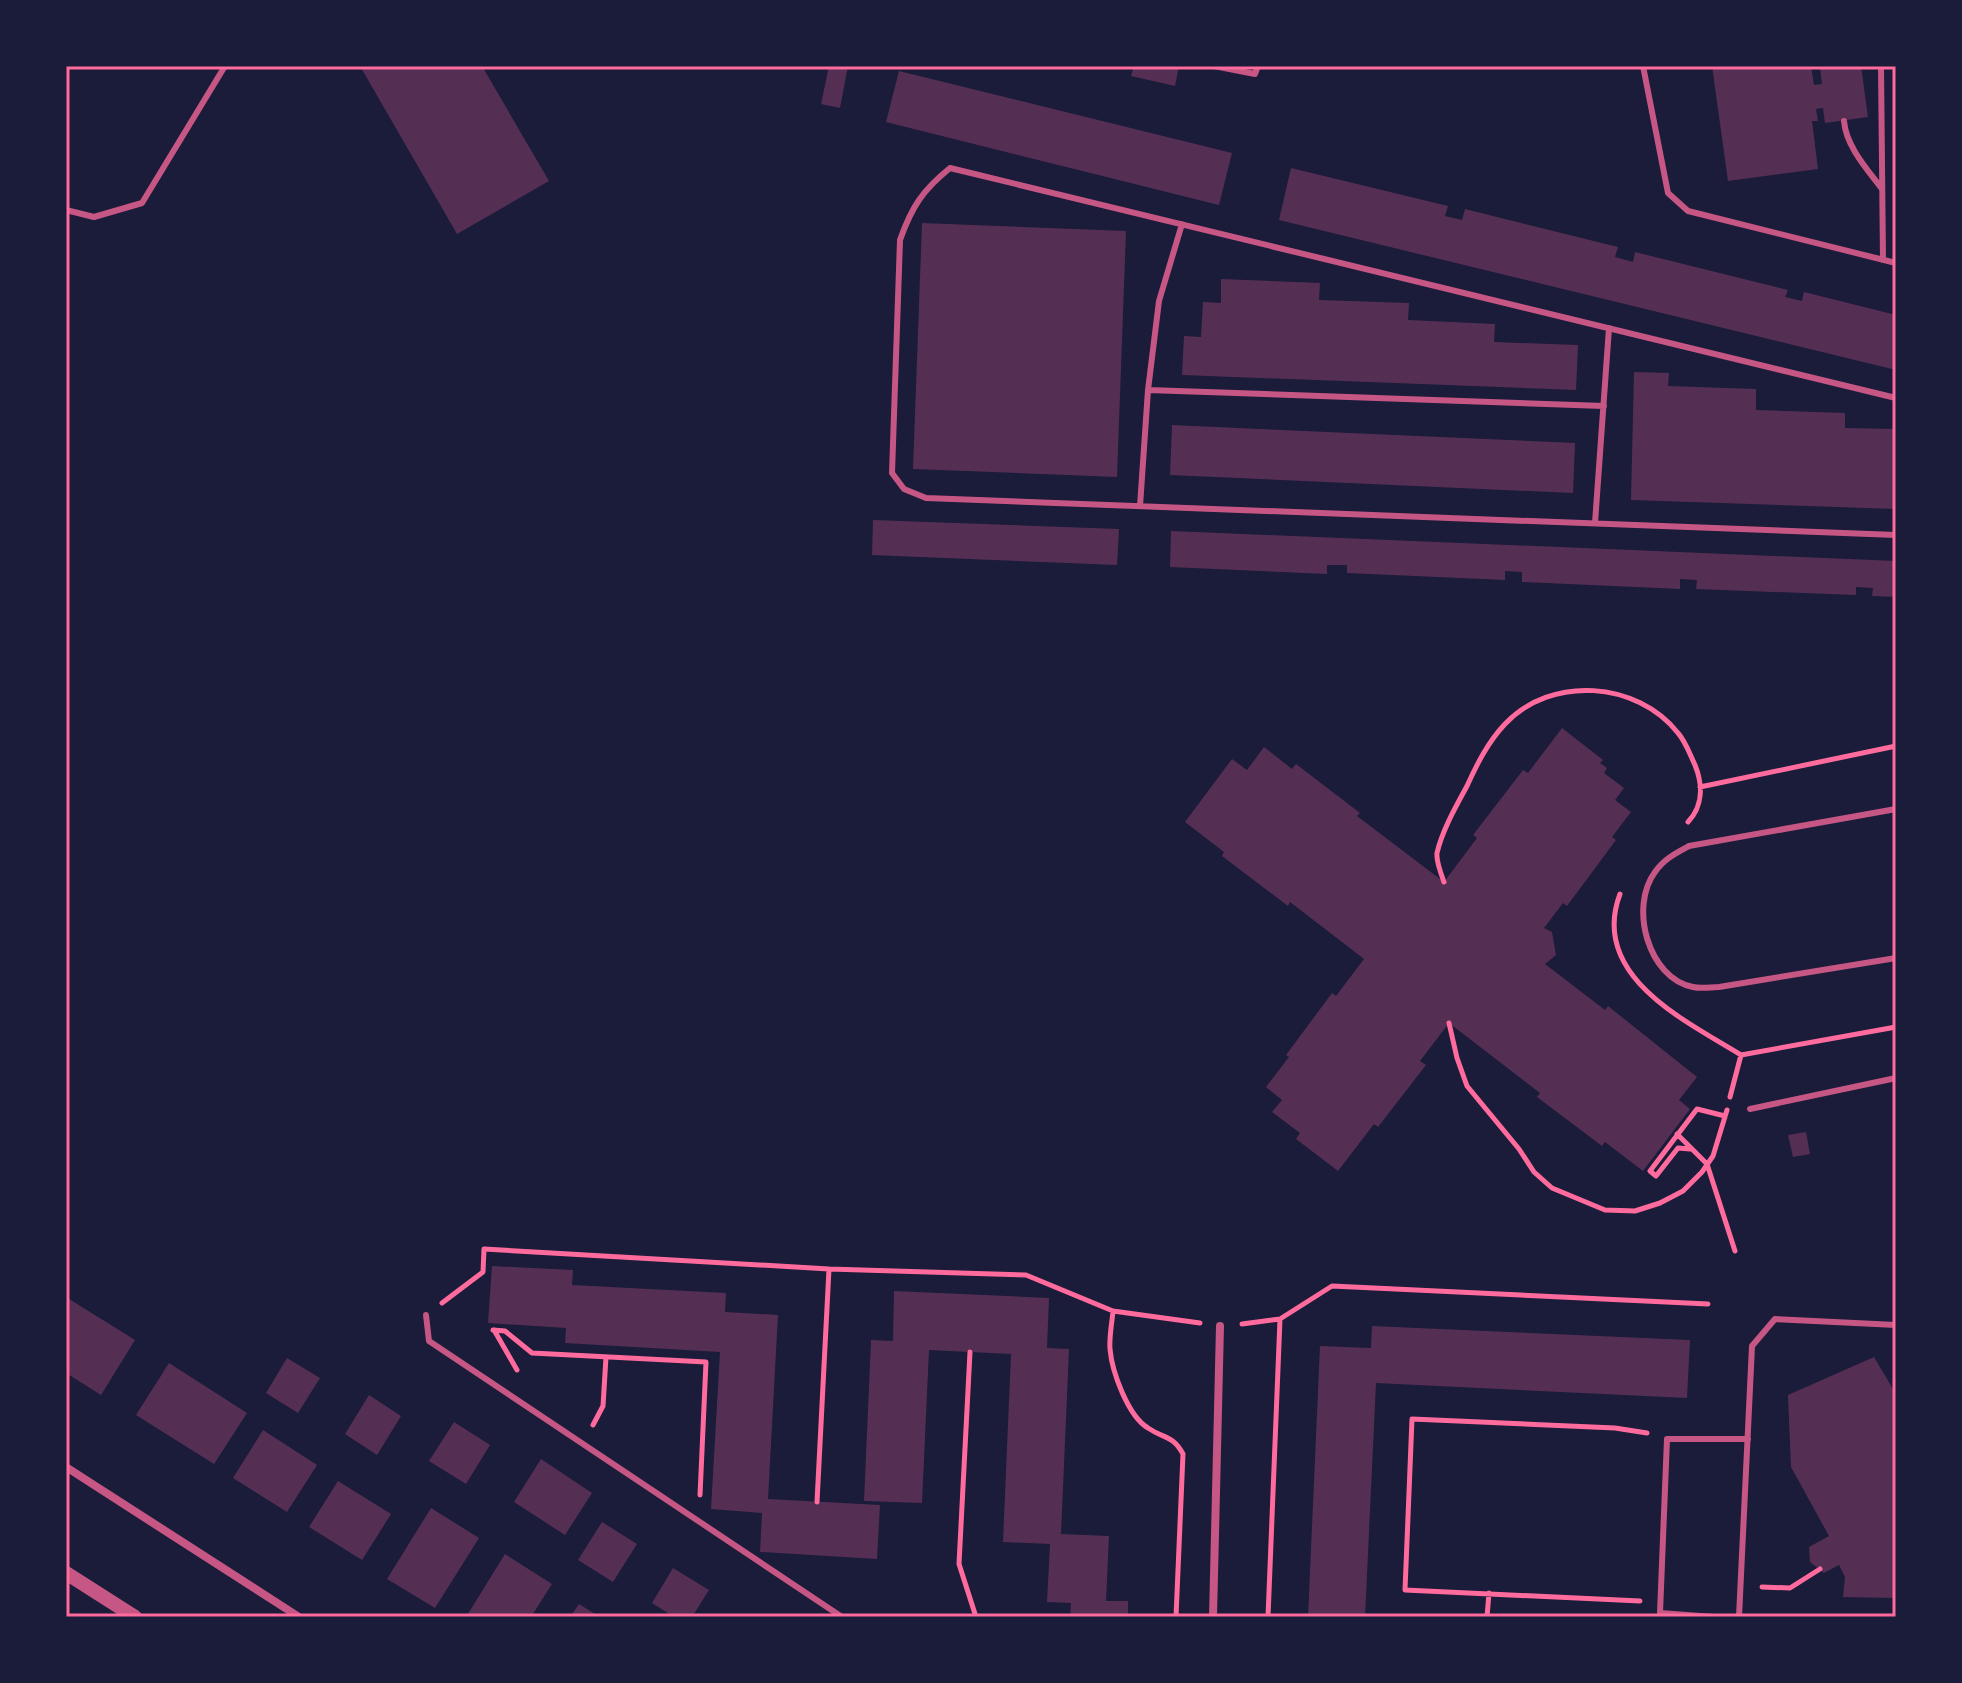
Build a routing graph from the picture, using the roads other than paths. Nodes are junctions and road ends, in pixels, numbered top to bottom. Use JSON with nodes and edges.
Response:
{"nodes":[{"id":1,"x":225,"y":66,"type":"edge"},
{"id":2,"x":1214,"y":66,"type":"edge"},
{"id":3,"x":1258,"y":66,"type":"edge"},
{"id":4,"x":1643,"y":66,"type":"edge"},
{"id":5,"x":1881,"y":66,"type":"edge"},
{"id":6,"x":1844,"y":121,"type":"dead end"},
{"id":7,"x":1882,"y":189,"type":"junction"},
{"id":8,"x":66,"y":210,"type":"edge"},
{"id":9,"x":1182,"y":224,"type":"junction"},
{"id":10,"x":1883,"y":260,"type":"junction"},
{"id":11,"x":1896,"y":263,"type":"edge"},
{"id":12,"x":1609,"y":328,"type":"junction"},
{"id":13,"x":1148,"y":390,"type":"junction"},
{"id":14,"x":1896,"y":398,"type":"edge"},
{"id":15,"x":1604,"y":406,"type":"junction"},
{"id":16,"x":1140,"y":506,"type":"junction"},
{"id":17,"x":1595,"y":523,"type":"junction"},
{"id":18,"x":1896,"y":535,"type":"edge"},
{"id":19,"x":1896,"y":809,"type":"edge"},
{"id":20,"x":1896,"y":958,"type":"edge"},
{"id":21,"x":1896,"y":1078,"type":"edge"},
{"id":22,"x":1750,"y":1109,"type":"dead end"},
{"id":23,"x":426,"y":1315,"type":"road end"},
{"id":24,"x":1896,"y":1325,"type":"edge"},
{"id":25,"x":1220,"y":1326,"type":"road end"},
{"id":26,"x":1748,"y":1439,"type":"junction"},
{"id":27,"x":66,"y":1467,"type":"edge"},
{"id":28,"x":66,"y":1573,"type":"edge"},
{"id":29,"x":135,"y":1617,"type":"edge"},
{"id":30,"x":299,"y":1617,"type":"edge"},
{"id":31,"x":842,"y":1617,"type":"edge"},
{"id":32,"x":1213,"y":1617,"type":"edge"},
{"id":33,"x":1714,"y":1617,"type":"edge"},
{"id":34,"x":1739,"y":1617,"type":"edge"}],
"edges":[{"from":1,"to":8,"type":"lane"},
{"from":2,"to":3,"type":"lane"},
{"from":4,"to":10,"type":"lane"},
{"from":5,"to":7,"type":"lane"},
{"from":6,"to":7,"type":"lane"},
{"from":7,"to":10,"type":"lane"},
{"from":9,"to":12,"type":"lane"},
{"from":9,"to":13,"type":"lane"},
{"from":9,"to":16,"type":"lane"},
{"from":10,"to":11,"type":"lane"},
{"from":12,"to":14,"type":"lane"},
{"from":12,"to":15,"type":"lane"},
{"from":13,"to":15,"type":"lane"},
{"from":13,"to":16,"type":"lane"},
{"from":15,"to":17,"type":"lane"},
{"from":16,"to":17,"type":"lane"},
{"from":17,"to":18,"type":"lane"},
{"from":19,"to":20,"type":"lane"},
{"from":21,"to":22,"type":"lane"},
{"from":23,"to":31,"type":"lane"},
{"from":24,"to":26,"type":"lane"},
{"from":25,"to":32,"type":"street"},
{"from":26,"to":33,"type":"lane"},
{"from":26,"to":34,"type":"lane"},
{"from":27,"to":30,"type":"street"},
{"from":28,"to":29,"type":"street"}]}
